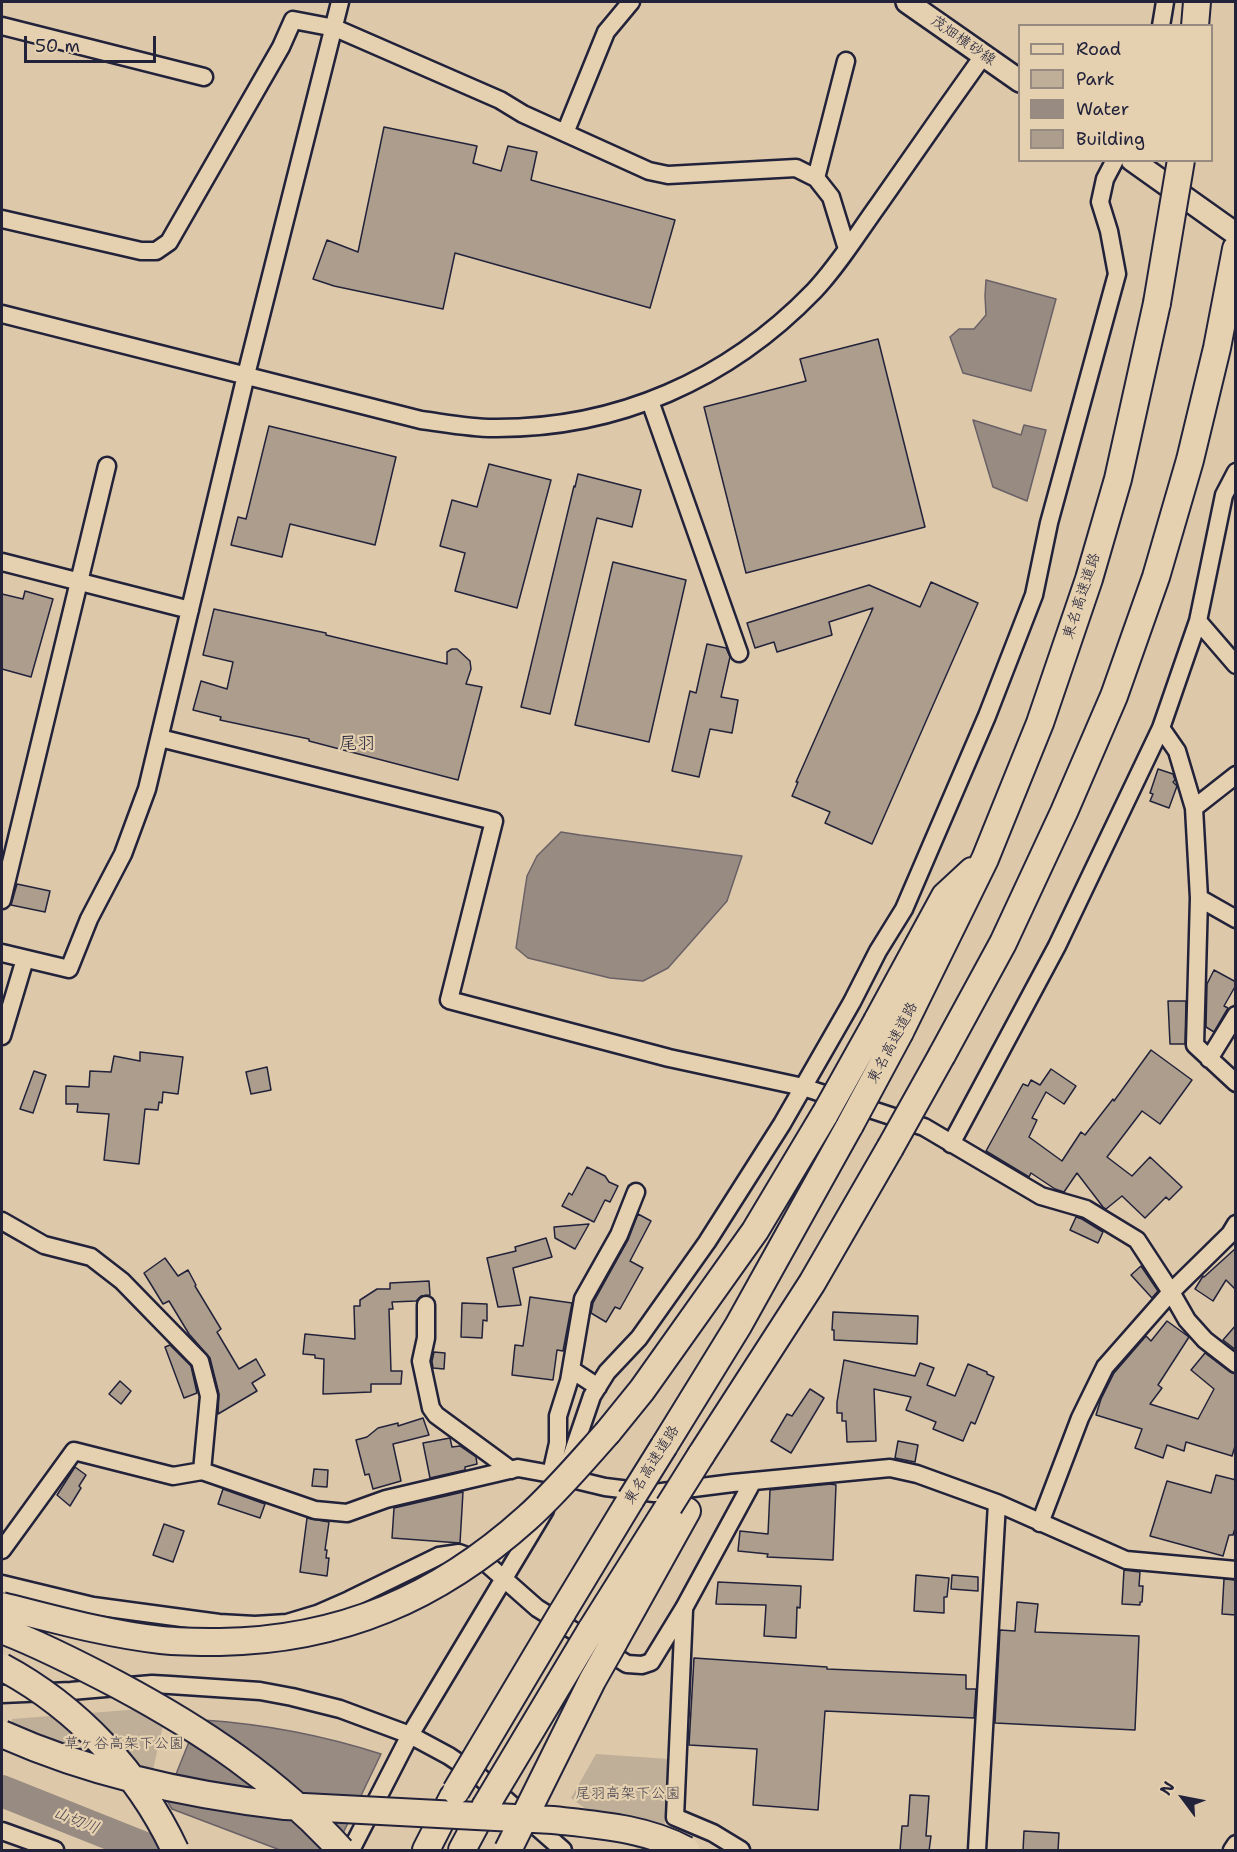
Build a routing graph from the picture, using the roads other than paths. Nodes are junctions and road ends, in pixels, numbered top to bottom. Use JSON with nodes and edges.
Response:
{"nodes":[{"id":1,"x":340,"y":2,"type":"edge"},
{"id":2,"x":631,"y":2,"type":"edge"},
{"id":3,"x":907,"y":2,"type":"edge"},
{"id":4,"x":1165,"y":2,"type":"edge"},
{"id":5,"x":1197,"y":2,"type":"edge"},
{"id":6,"x":1161,"y":24,"type":"edge"},
{"id":7,"x":1195,"y":24,"type":"edge"},
{"id":8,"x":2,"y":26,"type":"edge"},
{"id":9,"x":334,"y":28,"type":"junction"},
{"id":10,"x":983,"y":56,"type":"junction"},
{"id":11,"x":846,"y":61,"type":"dead end"},
{"id":12,"x":204,"y":76,"type":"dead end"},
{"id":13,"x":1018,"y":80,"type":"edge"},
{"id":14,"x":565,"y":133,"type":"junction"},
{"id":15,"x":1114,"y":162,"type":"edge"},
{"id":16,"x":1135,"y":162,"type":"edge"},
{"id":17,"x":1180,"y":162,"type":"edge"},
{"id":18,"x":816,"y":178,"type":"junction"},
{"id":19,"x":2,"y":219,"type":"edge"},
{"id":20,"x":1236,"y":234,"type":"edge"},
{"id":21,"x":847,"y":249,"type":"junction"},
{"id":22,"x":1236,"y":249,"type":"edge"},
{"id":23,"x":2,"y":314,"type":"edge"},
{"id":24,"x":246,"y":375,"type":"junction"},
{"id":25,"x":650,"y":401,"type":"junction"},
{"id":26,"x":107,"y":466,"type":"dead end"},
{"id":27,"x":1236,"y":472,"type":"edge"},
{"id":28,"x":2,"y":562,"type":"edge"},
{"id":29,"x":80,"y":582,"type":"junction"},
{"id":30,"x":190,"y":610,"type":"junction"},
{"id":31,"x":1198,"y":621,"type":"junction"},
{"id":32,"x":739,"y":653,"type":"dead end"},
{"id":33,"x":1236,"y":666,"type":"edge"},
{"id":34,"x":1161,"y":728,"type":"junction"},
{"id":35,"x":160,"y":738,"type":"junction"},
{"id":36,"x":1236,"y":775,"type":"edge"},
{"id":37,"x":1194,"y":808,"type":"junction"},
{"id":38,"x":985,"y":859,"type":"junction"},
{"id":39,"x":1199,"y":898,"type":"junction"},
{"id":40,"x":2,"y":900,"type":"edge"},
{"id":41,"x":1236,"y":919,"type":"edge"},
{"id":42,"x":2,"y":953,"type":"edge"},
{"id":43,"x":25,"y":958,"type":"junction"},
{"id":44,"x":1236,"y":1015,"type":"edge"},
{"id":45,"x":2,"y":1036,"type":"edge"},
{"id":46,"x":1209,"y":1059,"type":"junction"},
{"id":47,"x":1236,"y":1083,"type":"edge"},
{"id":48,"x":803,"y":1087,"type":"junction"},
{"id":49,"x":951,"y":1144,"type":"junction"},
{"id":50,"x":636,"y":1192,"type":"dead end"},
{"id":51,"x":2,"y":1221,"type":"edge"},
{"id":52,"x":1236,"y":1224,"type":"edge"},
{"id":53,"x":1172,"y":1292,"type":"junction"},
{"id":54,"x":426,"y":1305,"type":"dead end"},
{"id":55,"x":1236,"y":1364,"type":"edge"},
{"id":56,"x":572,"y":1370,"type":"junction"},
{"id":57,"x":598,"y":1387,"type":"junction"},
{"id":58,"x":511,"y":1470,"type":"junction"},
{"id":59,"x":202,"y":1471,"type":"junction"},
{"id":60,"x":558,"y":1475,"type":"junction"},
{"id":61,"x":753,"y":1481,"type":"junction"},
{"id":62,"x":997,"y":1503,"type":"junction"},
{"id":63,"x":678,"y":1508,"type":"junction"},
{"id":64,"x":1040,"y":1523,"type":"junction"},
{"id":65,"x":5,"y":1540,"type":"edge"},
{"id":66,"x":1236,"y":1570,"type":"edge"},
{"id":67,"x":504,"y":1580,"type":"junction"},
{"id":68,"x":2,"y":1584,"type":"edge"},
{"id":69,"x":2,"y":1606,"type":"edge"},
{"id":70,"x":684,"y":1608,"type":"junction"},
{"id":71,"x":2,"y":1630,"type":"edge"},
{"id":72,"x":2,"y":1667,"type":"edge"},
{"id":73,"x":2,"y":1694,"type":"edge"},
{"id":74,"x":2,"y":1734,"type":"edge"},
{"id":75,"x":410,"y":1735,"type":"junction"},
{"id":76,"x":675,"y":1817,"type":"junction"},
{"id":77,"x":2,"y":1831,"type":"edge"},
{"id":78,"x":1236,"y":1845,"type":"edge"},
{"id":79,"x":55,"y":1851,"type":"edge"},
{"id":80,"x":175,"y":1851,"type":"edge"},
{"id":81,"x":341,"y":1851,"type":"edge"},
{"id":82,"x":351,"y":1851,"type":"edge"},
{"id":83,"x":426,"y":1851,"type":"edge"},
{"id":84,"x":462,"y":1851,"type":"edge"},
{"id":85,"x":508,"y":1851,"type":"edge"},
{"id":86,"x":563,"y":1851,"type":"edge"},
{"id":87,"x":672,"y":1851,"type":"edge"},
{"id":88,"x":686,"y":1851,"type":"edge"},
{"id":89,"x":741,"y":1851,"type":"edge"},
{"id":90,"x":977,"y":1851,"type":"edge"},
{"id":91,"x":1232,"y":1851,"type":"edge"}],
"edges":[{"from":1,"to":9,"type":"street"},
{"from":2,"to":14,"type":"street"},
{"from":3,"to":10,"type":"main road","name":"茂畑横砂線"},
{"from":4,"to":6,"type":"street"},
{"from":5,"to":7,"type":"highway"},
{"from":8,"to":12,"type":"street"},
{"from":9,"to":14,"type":"street"},
{"from":9,"to":19,"type":"street"},
{"from":9,"to":24,"type":"street"},
{"from":10,"to":13,"type":"main road","name":"茂畑横砂線"},
{"from":10,"to":21,"type":"street"},
{"from":11,"to":18,"type":"street"},
{"from":14,"to":18,"type":"street"},
{"from":15,"to":48,"type":"street"},
{"from":16,"to":20,"type":"main road"},
{"from":17,"to":38,"type":"highway","name":"東名高速道路","bridge":true},
{"from":18,"to":21,"type":"street"},
{"from":21,"to":25,"type":"street"},
{"from":22,"to":63,"type":"highway","bridge":true},
{"from":23,"to":24,"type":"street"},
{"from":24,"to":25,"type":"street"},
{"from":24,"to":30,"type":"street"},
{"from":25,"to":32,"type":"street"},
{"from":26,"to":29,"type":"street"},
{"from":27,"to":31,"type":"street"},
{"from":28,"to":29,"type":"street"},
{"from":29,"to":30,"type":"street"},
{"from":29,"to":40,"type":"street"},
{"from":30,"to":35,"type":"street"},
{"from":31,"to":33,"type":"street"},
{"from":31,"to":34,"type":"street"},
{"from":34,"to":37,"type":"street"},
{"from":34,"to":49,"type":"street"},
{"from":35,"to":43,"type":"street"},
{"from":35,"to":48,"type":"street"},
{"from":36,"to":37,"type":"street"},
{"from":37,"to":39,"type":"street"},
{"from":38,"to":69,"type":"highway","bridge":true},
{"from":38,"to":83,"type":"highway","name":"東名高速道路","bridge":true},
{"from":39,"to":41,"type":"street"},
{"from":39,"to":46,"type":"street"},
{"from":42,"to":43,"type":"street"},
{"from":43,"to":45,"type":"street"},
{"from":44,"to":46,"type":"street"},
{"from":46,"to":47,"type":"street"},
{"from":48,"to":49,"type":"street"},
{"from":48,"to":57,"type":"street"},
{"from":49,"to":53,"type":"street"},
{"from":50,"to":56,"type":"street"},
{"from":51,"to":59,"type":"street"},
{"from":52,"to":53,"type":"street"},
{"from":53,"to":55,"type":"street"},
{"from":53,"to":64,"type":"street"},
{"from":54,"to":58,"type":"street"},
{"from":56,"to":57,"type":"street"},
{"from":56,"to":60,"type":"street"},
{"from":57,"to":60,"type":"street"},
{"from":58,"to":59,"type":"street"},
{"from":58,"to":60,"type":"street"},
{"from":59,"to":65,"type":"street"},
{"from":60,"to":61,"type":"street"},
{"from":60,"to":67,"type":"street"},
{"from":61,"to":62,"type":"street"},
{"from":61,"to":70,"type":"street"},
{"from":62,"to":64,"type":"street"},
{"from":62,"to":90,"type":"street"},
{"from":63,"to":84,"type":"highway","bridge":true},
{"from":63,"to":85,"type":"highway","bridge":true},
{"from":64,"to":66,"type":"street"},
{"from":67,"to":68,"type":"street"},
{"from":67,"to":70,"type":"street"},
{"from":67,"to":75,"type":"street"},
{"from":70,"to":76,"type":"street"},
{"from":71,"to":81,"type":"highway","bridge":true},
{"from":72,"to":80,"type":"highway","bridge":true},
{"from":73,"to":75,"type":"street"},
{"from":74,"to":88,"type":"highway","bridge":true},
{"from":75,"to":82,"type":"street"},
{"from":75,"to":86,"type":"street"},
{"from":76,"to":87,"type":"street"},
{"from":76,"to":89,"type":"street"},
{"from":77,"to":79,"type":"street"},
{"from":78,"to":91,"type":"street"}]}
